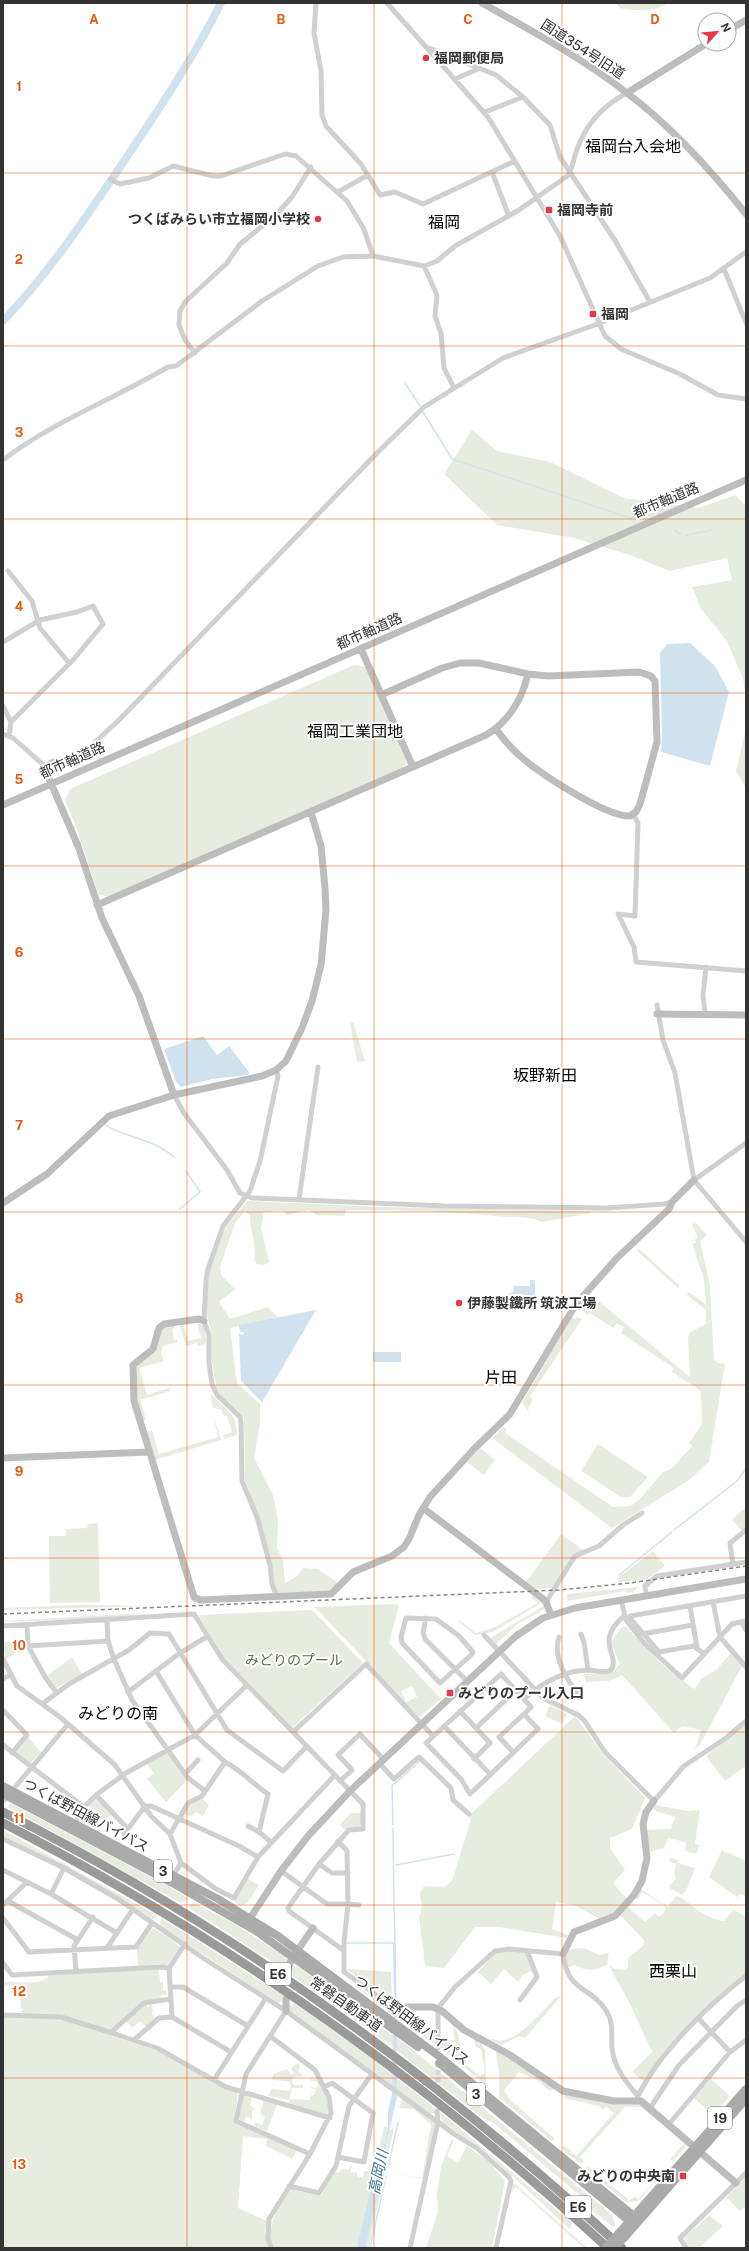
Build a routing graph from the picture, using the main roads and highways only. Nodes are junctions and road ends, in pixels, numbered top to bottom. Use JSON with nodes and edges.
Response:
{"nodes":[{"id":1,"x":3,"y":1786,"type":"edge"},
{"id":2,"x":3,"y":1794,"type":"edge"},
{"id":3,"x":3,"y":1812,"type":"edge"},
{"id":4,"x":3,"y":1823,"type":"edge"},
{"id":5,"x":73,"y":1827,"type":"junction"},
{"id":6,"x":295,"y":1953,"type":"junction"},
{"id":7,"x":746,"y":2089,"type":"edge"},
{"id":8,"x":746,"y":2099,"type":"edge"},
{"id":9,"x":697,"y":2149,"type":"junction"},
{"id":10,"x":633,"y":2220,"type":"junction"},
{"id":11,"x":621,"y":2235,"type":"junction"},
{"id":12,"x":607,"y":2248,"type":"edge"},
{"id":13,"x":614,"y":2248,"type":"edge"},
{"id":14,"x":622,"y":2248,"type":"edge"}],
"edges":[{"from":1,"to":5,"type":"main road","name":"つくば野田線バイパス","number":"3"},
{"from":2,"to":5,"type":"main road","name":"つくば野田線バイパス","number":"3"},
{"from":3,"to":14,"type":"highway","name":"常磐自動車道","number":"E6"},
{"from":4,"to":12,"type":"highway","name":"常磐自動車道","number":"E6"},
{"from":5,"to":6,"type":"main road","name":"つくば野田線バイパス","number":"3"},
{"from":5,"to":6,"type":"main road","name":"つくば野田線バイパス","number":"3"},
{"from":6,"to":10,"type":"main road","name":"つくば野田線バイパス","number":"3"},
{"from":7,"to":9,"type":"main road","number":"19"},
{"from":8,"to":9,"type":"main road","number":"19"},
{"from":9,"to":10,"type":"main road","number":"19"},
{"from":10,"to":11,"type":"main road"},
{"from":11,"to":12,"type":"main road","bridge":true},
{"from":11,"to":13,"type":"main road","bridge":true}]}
